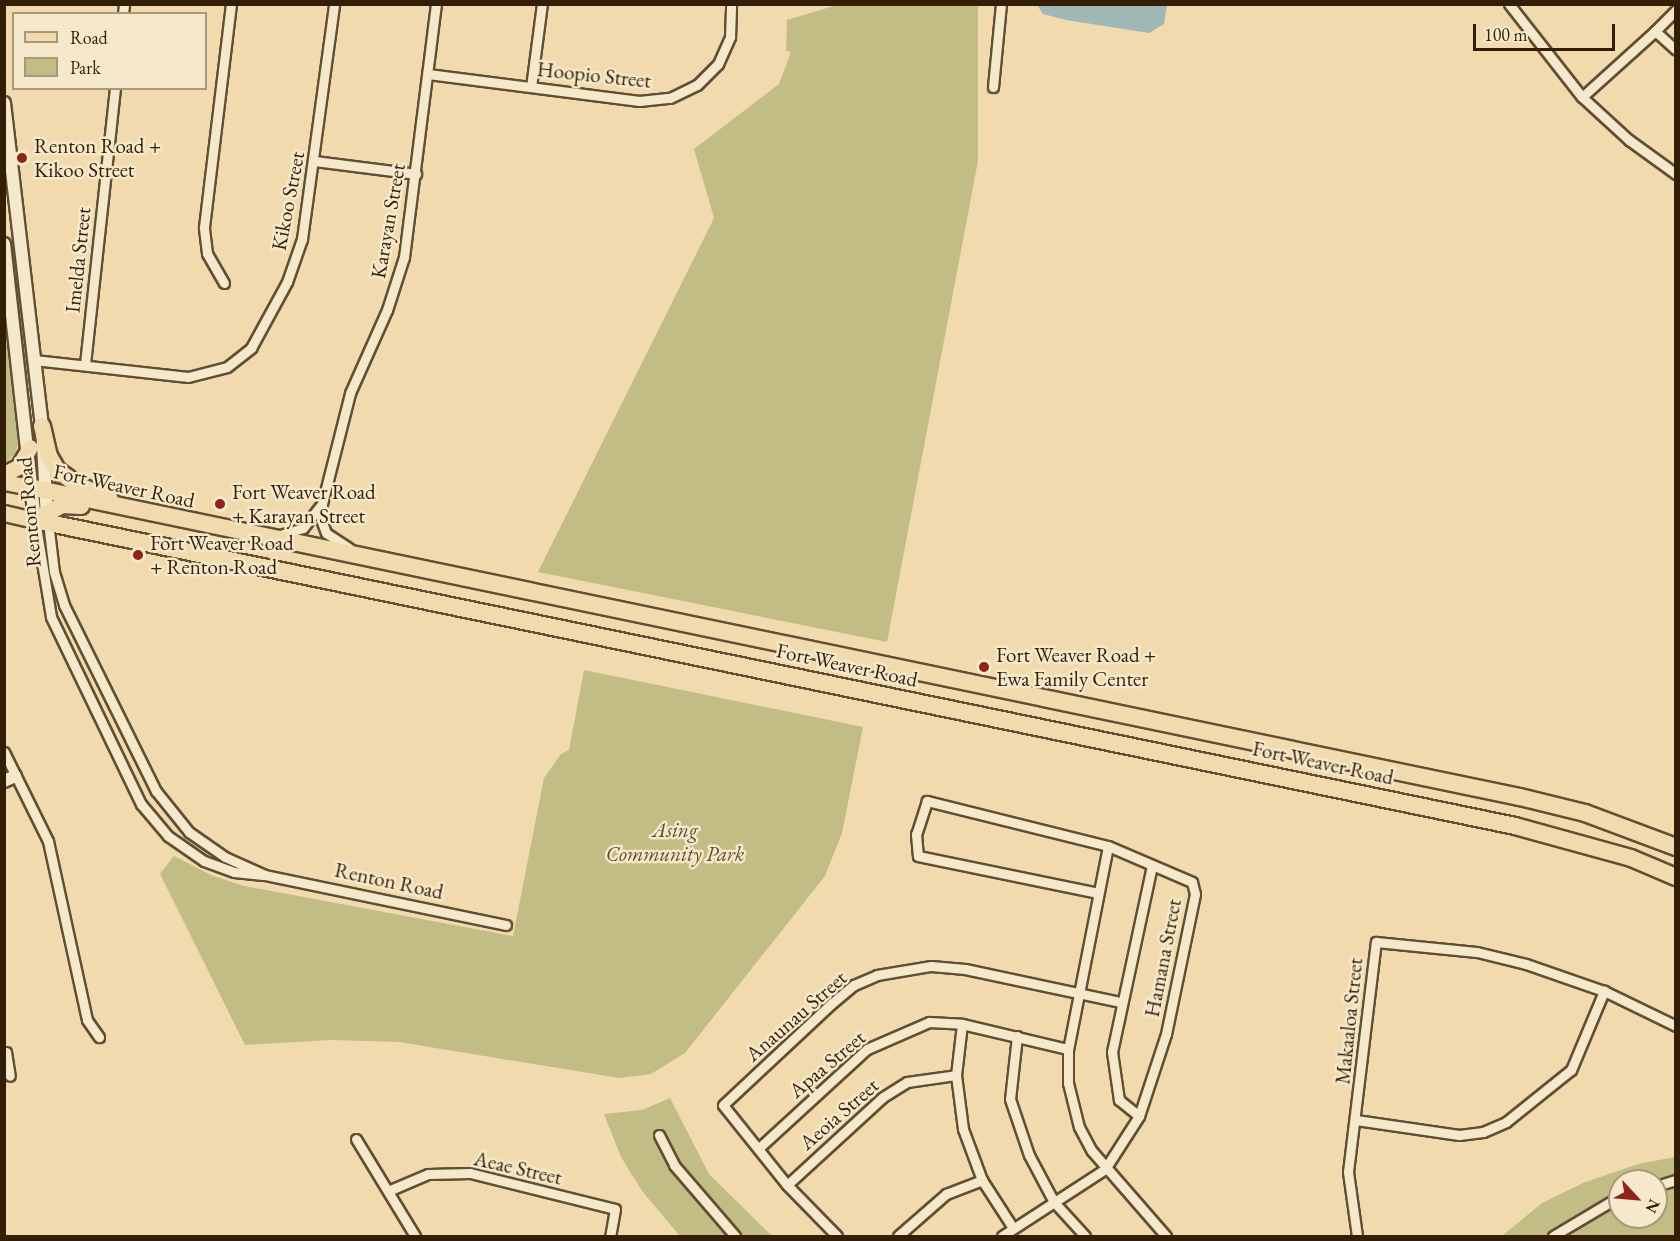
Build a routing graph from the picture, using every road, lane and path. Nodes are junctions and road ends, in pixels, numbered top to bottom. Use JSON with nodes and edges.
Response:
{"nodes":[{"id":1,"x":231,"y":4,"type":"edge"},
{"id":2,"x":334,"y":4,"type":"edge"},
{"id":3,"x":436,"y":4,"type":"edge"},
{"id":4,"x":542,"y":4,"type":"edge"},
{"id":5,"x":731,"y":4,"type":"edge"},
{"id":6,"x":1001,"y":4,"type":"edge"},
{"id":7,"x":1509,"y":4,"type":"edge"},
{"id":8,"x":1676,"y":10,"type":"edge"},
{"id":9,"x":1655,"y":31,"type":"junction"},
{"id":10,"x":1676,"y":50,"type":"edge"},
{"id":11,"x":428,"y":74,"type":"junction"},
{"id":12,"x":531,"y":87,"type":"junction"},
{"id":13,"x":993,"y":87,"type":"dead end"},
{"id":14,"x":115,"y":90,"type":"edge"},
{"id":15,"x":1582,"y":97,"type":"junction"},
{"id":16,"x":4,"y":103,"type":"edge"},
{"id":17,"x":315,"y":161,"type":"junction"},
{"id":18,"x":416,"y":174,"type":"junction"},
{"id":19,"x":1676,"y":174,"type":"edge"},
{"id":20,"x":4,"y":244,"type":"edge"},
{"id":21,"x":23,"y":268,"type":"junction"},
{"id":22,"x":8,"y":270,"type":"junction"},
{"id":23,"x":224,"y":283,"type":"dead end"},
{"id":24,"x":34,"y":360,"type":"junction"},
{"id":25,"x":85,"y":364,"type":"junction"},
{"id":26,"x":42,"y":426,"type":"junction"},
{"id":27,"x":30,"y":447,"type":"junction"},
{"id":28,"x":4,"y":474,"type":"edge"},
{"id":29,"x":4,"y":482,"type":"edge"},
{"id":30,"x":39,"y":490,"type":"junction"},
{"id":31,"x":321,"y":504,"type":"junction"},
{"id":32,"x":119,"y":508,"type":"junction"},
{"id":33,"x":4,"y":513,"type":"edge"},
{"id":34,"x":43,"y":518,"type":"junction"},
{"id":35,"x":264,"y":538,"type":"junction"},
{"id":36,"x":366,"y":558,"type":"junction"},
{"id":37,"x":4,"y":753,"type":"edge"},
{"id":38,"x":10,"y":779,"type":"edge"},
{"id":39,"x":1108,"y":846,"type":"junction"},
{"id":40,"x":1676,"y":847,"type":"edge"},
{"id":41,"x":1152,"y":865,"type":"junction"},
{"id":42,"x":265,"y":875,"type":"junction"},
{"id":43,"x":1676,"y":877,"type":"edge"},
{"id":44,"x":1098,"y":893,"type":"junction"},
{"id":45,"x":506,"y":925,"type":"dead end"},
{"id":46,"x":1604,"y":991,"type":"junction"},
{"id":47,"x":1079,"y":995,"type":"junction"},
{"id":48,"x":1120,"y":1002,"type":"junction"},
{"id":49,"x":962,"y":1024,"type":"junction"},
{"id":50,"x":1676,"y":1026,"type":"edge"},
{"id":51,"x":1017,"y":1036,"type":"junction"},
{"id":52,"x":99,"y":1037,"type":"dead end"},
{"id":53,"x":1068,"y":1049,"type":"junction"},
{"id":54,"x":5,"y":1050,"type":"edge"},
{"id":55,"x":956,"y":1075,"type":"junction"},
{"id":56,"x":10,"y":1076,"type":"dead end"},
{"id":57,"x":1139,"y":1116,"type":"junction"},
{"id":58,"x":1356,"y":1120,"type":"junction"},
{"id":59,"x":660,"y":1134,"type":"dead end"},
{"id":60,"x":356,"y":1139,"type":"dead end"},
{"id":61,"x":760,"y":1147,"type":"junction"},
{"id":62,"x":1105,"y":1169,"type":"junction"},
{"id":63,"x":982,"y":1180,"type":"junction"},
{"id":64,"x":787,"y":1185,"type":"junction"},
{"id":65,"x":388,"y":1191,"type":"junction"},
{"id":66,"x":1054,"y":1202,"type":"junction"},
{"id":67,"x":1608,"y":1203,"type":"edge"},
{"id":68,"x":1013,"y":1228,"type":"junction"},
{"id":69,"x":415,"y":1236,"type":"edge"},
{"id":70,"x":610,"y":1236,"type":"edge"},
{"id":71,"x":735,"y":1236,"type":"edge"},
{"id":72,"x":837,"y":1236,"type":"edge"},
{"id":73,"x":898,"y":1236,"type":"edge"},
{"id":74,"x":1002,"y":1236,"type":"edge"},
{"id":75,"x":1085,"y":1236,"type":"edge"},
{"id":76,"x":1166,"y":1236,"type":"edge"},
{"id":77,"x":1357,"y":1236,"type":"edge"},
{"id":78,"x":1553,"y":1236,"type":"edge"}],
"edges":[{"from":1,"to":23,"type":"street"},
{"from":2,"to":17,"type":"street","name":"Kikoo Street"},
{"from":3,"to":11,"type":"street","name":"Karayan Street"},
{"from":4,"to":12,"type":"street"},
{"from":5,"to":12,"type":"street","name":"Hoopio Street"},
{"from":6,"to":13,"type":"street"},
{"from":7,"to":15,"type":"street"},
{"from":8,"to":9,"type":"street"},
{"from":9,"to":10,"type":"street"},
{"from":9,"to":15,"type":"street"},
{"from":11,"to":12,"type":"street","name":"Hoopio Street"},
{"from":11,"to":18,"type":"street","name":"Karayan Street"},
{"from":14,"to":25,"type":"street","name":"Imelda Street"},
{"from":15,"to":19,"type":"street"},
{"from":16,"to":21,"type":"street","name":"Renton Road"},
{"from":17,"to":18,"type":"street"},
{"from":17,"to":25,"type":"street","name":"Kikoo Street"},
{"from":18,"to":31,"type":"street","name":"Karayan Street"},
{"from":20,"to":22,"type":"street","name":"Renton Road"},
{"from":21,"to":22,"type":"street"},
{"from":21,"to":24,"type":"street","name":"Renton Road"},
{"from":22,"to":27,"type":"street","name":"Renton Road"},
{"from":24,"to":25,"type":"street","name":"Kikoo Street"},
{"from":24,"to":26,"type":"street","name":"Renton Road"},
{"from":26,"to":30,"type":"street","name":"Renton Road"},
{"from":26,"to":32,"type":"highway"},
{"from":27,"to":28,"type":"main road"},
{"from":27,"to":30,"type":"street","name":"Renton Road"},
{"from":29,"to":30,"type":"main road","name":"Fort Weaver Road"},
{"from":30,"to":32,"type":"highway","name":"Fort Weaver Road"},
{"from":30,"to":34,"type":"street","name":"Renton Road"},
{"from":31,"to":35,"type":"street","name":"Karayan Street"},
{"from":31,"to":36,"type":"street","name":"Karayan Street"},
{"from":32,"to":34,"type":"highway"},
{"from":32,"to":35,"type":"highway","name":"Fort Weaver Road"},
{"from":33,"to":34,"type":"main road","name":"Fort Weaver Road"},
{"from":34,"to":42,"type":"street","name":"Renton Road"},
{"from":34,"to":42,"type":"street","name":"Renton Road"},
{"from":34,"to":43,"type":"highway","name":"Fort Weaver Road"},
{"from":35,"to":36,"type":"highway","name":"Fort Weaver Road"},
{"from":36,"to":40,"type":"highway","name":"Fort Weaver Road"},
{"from":37,"to":38,"type":"street"},
{"from":38,"to":52,"type":"street"},
{"from":39,"to":41,"type":"street","name":"Hamana Street"},
{"from":39,"to":44,"type":"street"},
{"from":39,"to":44,"type":"street","name":"Hamana Street"},
{"from":41,"to":48,"type":"street"},
{"from":41,"to":57,"type":"street","name":"Hamana Street"},
{"from":42,"to":45,"type":"street","name":"Renton Road"},
{"from":44,"to":47,"type":"street"},
{"from":46,"to":50,"type":"street","name":"Makaaloa Street"},
{"from":46,"to":58,"type":"street"},
{"from":46,"to":58,"type":"street","name":"Makaaloa Street"},
{"from":47,"to":48,"type":"street","name":"Anaunau Street"},
{"from":47,"to":53,"type":"street"},
{"from":47,"to":61,"type":"street","name":"Anaunau Street"},
{"from":48,"to":57,"type":"street"},
{"from":49,"to":51,"type":"street","name":"Apaa Street"},
{"from":49,"to":55,"type":"street"},
{"from":49,"to":61,"type":"street","name":"Apaa Street"},
{"from":51,"to":53,"type":"street","name":"Apaa Street"},
{"from":51,"to":66,"type":"street"},
{"from":53,"to":62,"type":"street"},
{"from":54,"to":56,"type":"street"},
{"from":55,"to":63,"type":"street"},
{"from":55,"to":64,"type":"street","name":"Aeoia Street"},
{"from":57,"to":62,"type":"street","name":"Hamana Street"},
{"from":58,"to":77,"type":"street","name":"Makaaloa Street"},
{"from":59,"to":71,"type":"street"},
{"from":60,"to":65,"type":"street"},
{"from":61,"to":64,"type":"street"},
{"from":62,"to":66,"type":"street","name":"Hamana Street"},
{"from":62,"to":76,"type":"street"},
{"from":63,"to":68,"type":"street"},
{"from":63,"to":73,"type":"street"},
{"from":64,"to":72,"type":"street"},
{"from":65,"to":69,"type":"street"},
{"from":65,"to":70,"type":"street","name":"Aeae Street"},
{"from":66,"to":68,"type":"street","name":"Hamana Street"},
{"from":66,"to":75,"type":"street"},
{"from":67,"to":78,"type":"street"},
{"from":68,"to":74,"type":"street","name":"Hamana Street"}]}
